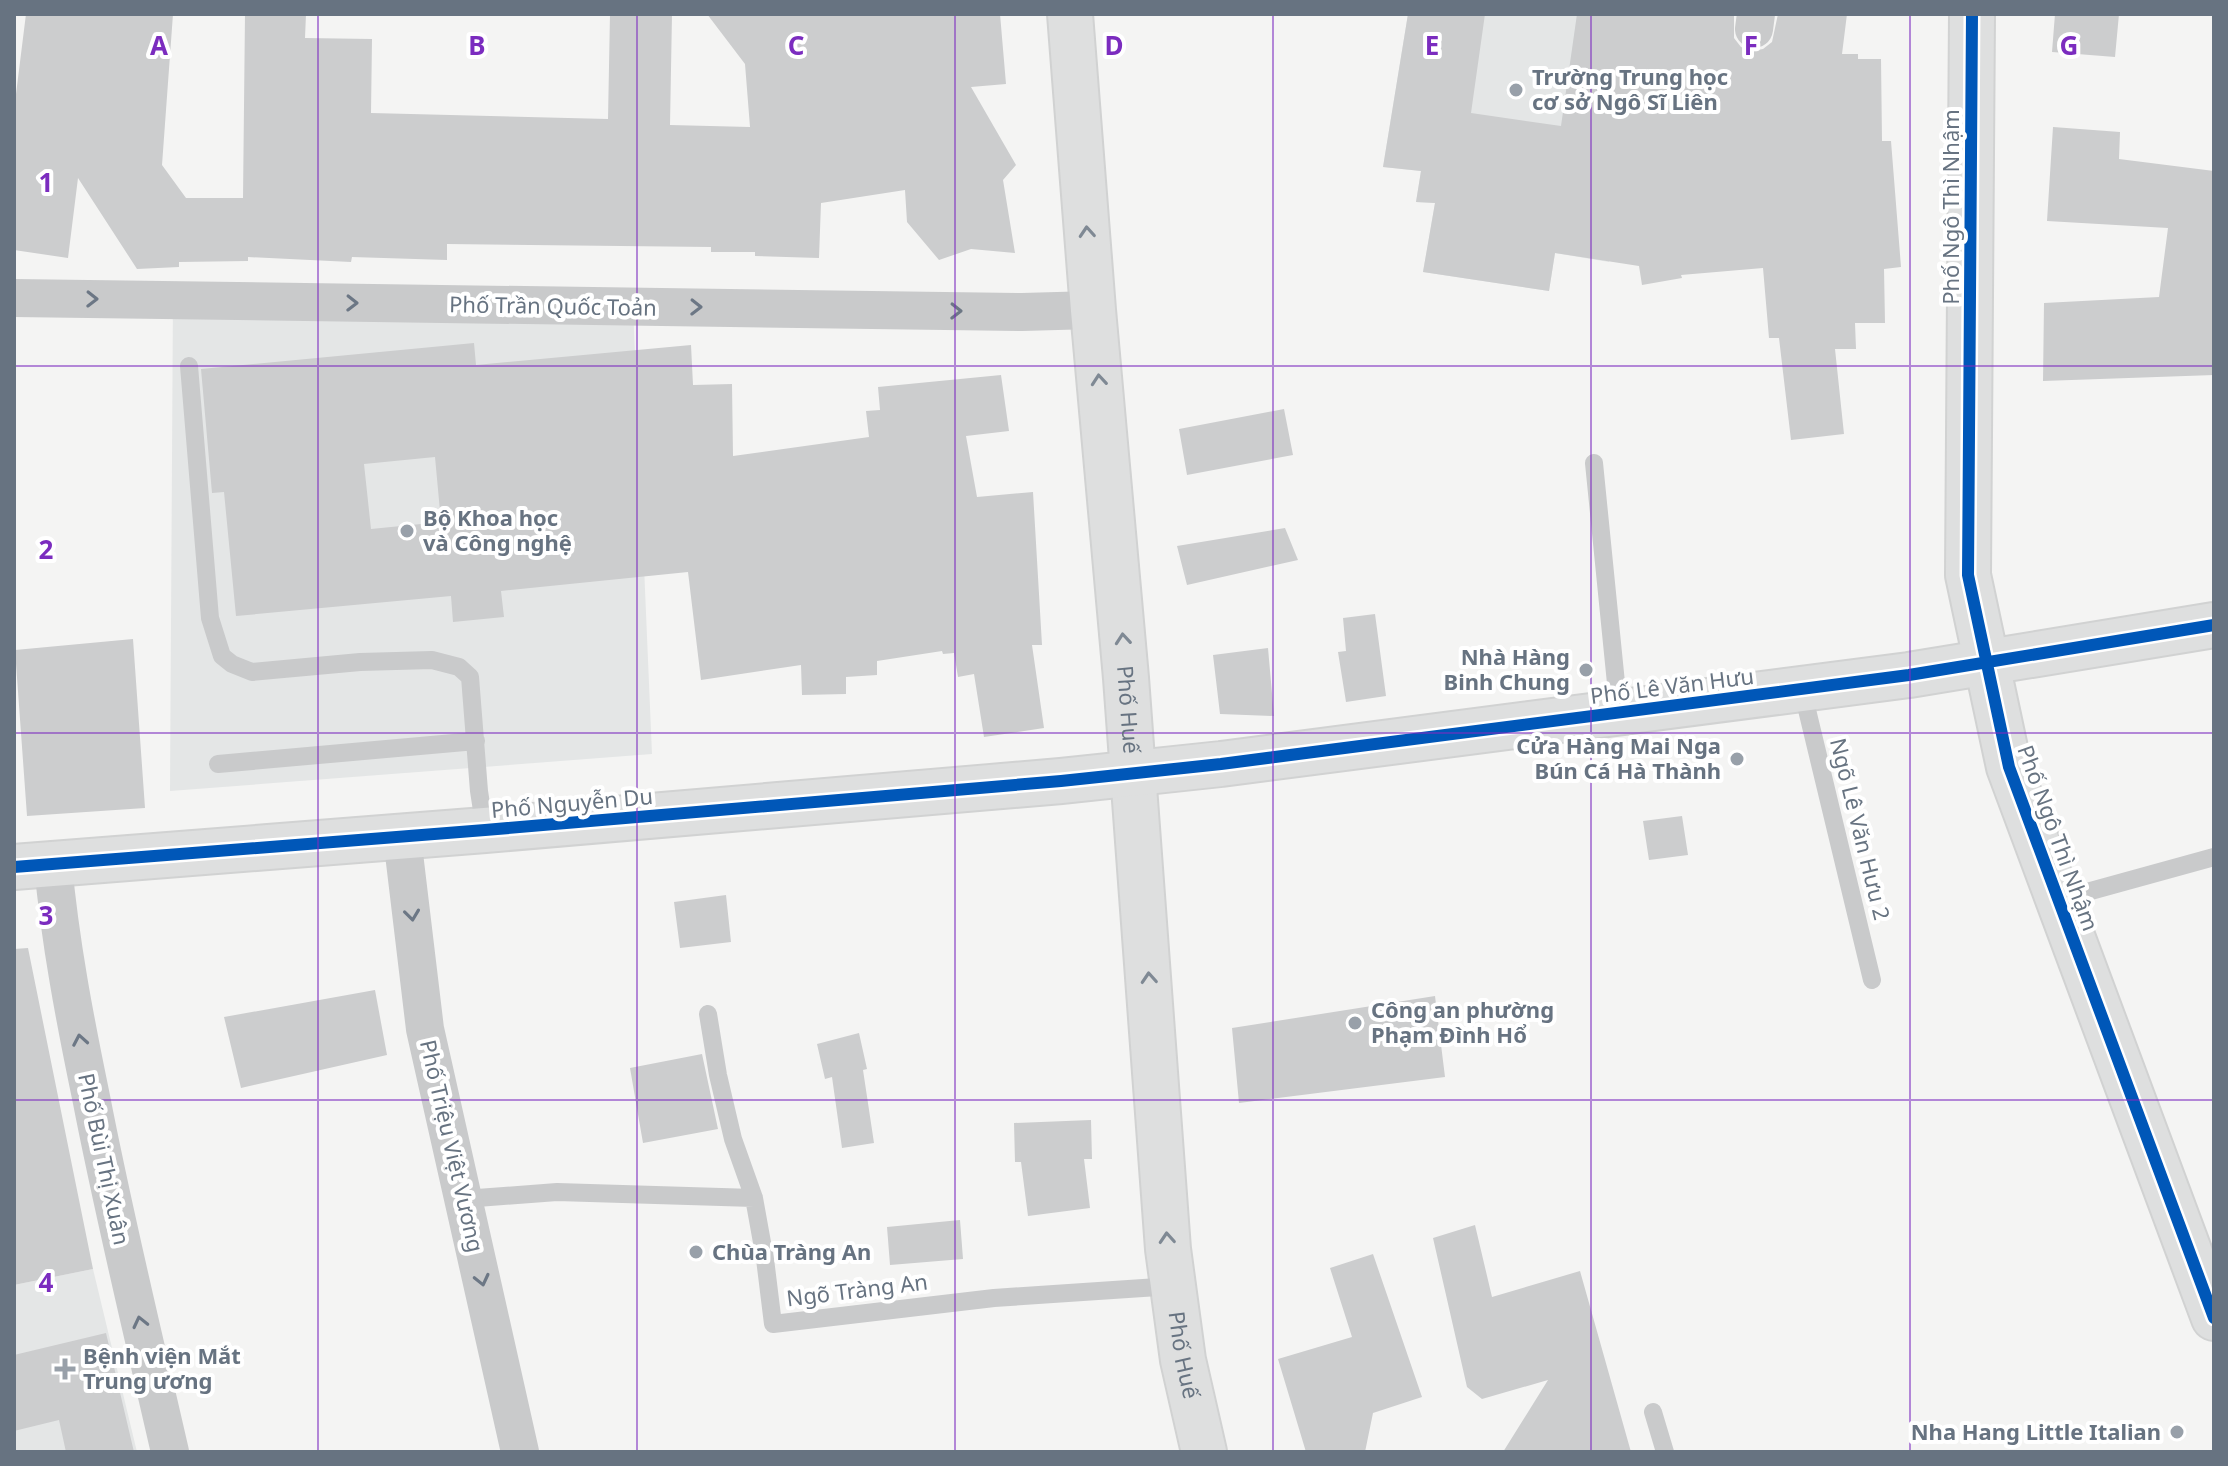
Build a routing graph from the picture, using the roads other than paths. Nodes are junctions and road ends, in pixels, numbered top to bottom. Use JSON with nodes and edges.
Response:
{"nodes":[{"id":1,"x":1070,"y":14,"type":"edge"},
{"id":2,"x":1972,"y":14,"type":"edge"},
{"id":3,"x":14,"y":298,"type":"edge"},
{"id":4,"x":1093,"y":310,"type":"junction"},
{"id":5,"x":189,"y":366,"type":"dead end"},
{"id":6,"x":1594,"y":463,"type":"dead end"},
{"id":7,"x":2214,"y":625,"type":"edge"},
{"id":8,"x":1984,"y":661,"type":"junction"},
{"id":9,"x":1802,"y":689,"type":"junction"},
{"id":10,"x":1619,"y":713,"type":"junction"},
{"id":11,"x":476,"y":741,"type":"junction"},
{"id":12,"x":218,"y":764,"type":"dead end"},
{"id":13,"x":1134,"y":773,"type":"junction"},
{"id":14,"x":485,"y":830,"type":"junction"},
{"id":15,"x":402,"y":837,"type":"junction"},
{"id":16,"x":2214,"y":857,"type":"edge"},
{"id":17,"x":34,"y":865,"type":"edge"},
{"id":18,"x":2058,"y":900,"type":"junction"},
{"id":19,"x":1872,"y":980,"type":"dead end"},
{"id":20,"x":708,"y":1014,"type":"dead end"},
{"id":21,"x":754,"y":1198,"type":"junction"},
{"id":22,"x":464,"y":1199,"type":"junction"},
{"id":23,"x":1173,"y":1286,"type":"junction"},
{"id":24,"x":2214,"y":1318,"type":"edge"},
{"id":25,"x":1653,"y":1412,"type":"dead end"},
{"id":26,"x":170,"y":1452,"type":"edge"},
{"id":27,"x":520,"y":1452,"type":"edge"},
{"id":28,"x":1204,"y":1452,"type":"edge"},
{"id":29,"x":1665,"y":1452,"type":"edge"}],
"edges":[{"from":4,"to":1,"type":"street","name":"Phố Huế","one_way":true},
{"from":2,"to":8,"type":"street","name":"Phố Ngô Thì Nhậm"},
{"from":3,"to":4,"type":"street","name":"Phố Trần Quốc Toản","one_way":true},
{"from":13,"to":4,"type":"street","name":"Phố Huế","one_way":true},
{"from":5,"to":11,"type":"lane"},
{"from":6,"to":10,"type":"lane"},
{"from":7,"to":8,"type":"street","name":"Phố Lê Văn Hưu"},
{"from":8,"to":9,"type":"street","name":"Phố Lê Văn Hưu"},
{"from":8,"to":18,"type":"street","name":"Phố Ngô Thì Nhậm"},
{"from":9,"to":10,"type":"street","name":"Phố Lê Văn Hưu"},
{"from":9,"to":19,"type":"lane","name":"Ngõ Lê Văn Hưu 2"},
{"from":10,"to":13,"type":"street","name":"Phố Lê Văn Hưu"},
{"from":11,"to":12,"type":"lane"},
{"from":11,"to":14,"type":"lane"},
{"from":13,"to":14,"type":"street","name":"Phố Nguyễn Du"},
{"from":23,"to":13,"type":"street","name":"Phố Huế","one_way":true},
{"from":14,"to":15,"type":"street","name":"Phố Nguyễn Du"},
{"from":15,"to":17,"type":"street","name":"Phố Nguyễn Du"},
{"from":15,"to":22,"type":"street","name":"Phố Triệu Việt Vương","one_way":true},
{"from":16,"to":18,"type":"lane"},
{"from":26,"to":17,"type":"street","name":"Phố Bùi Thị Xuân","one_way":true},
{"from":18,"to":24,"type":"street","name":"Phố Ngô Thì Nhậm"},
{"from":20,"to":21,"type":"lane"},
{"from":21,"to":22,"type":"lane"},
{"from":21,"to":23,"type":"lane","name":"Ngõ Tràng An"},
{"from":22,"to":27,"type":"street","name":"Phố Triệu Việt Vương","one_way":true},
{"from":23,"to":28,"type":"street","name":"Phố Huế"},
{"from":25,"to":29,"type":"lane"}]}
